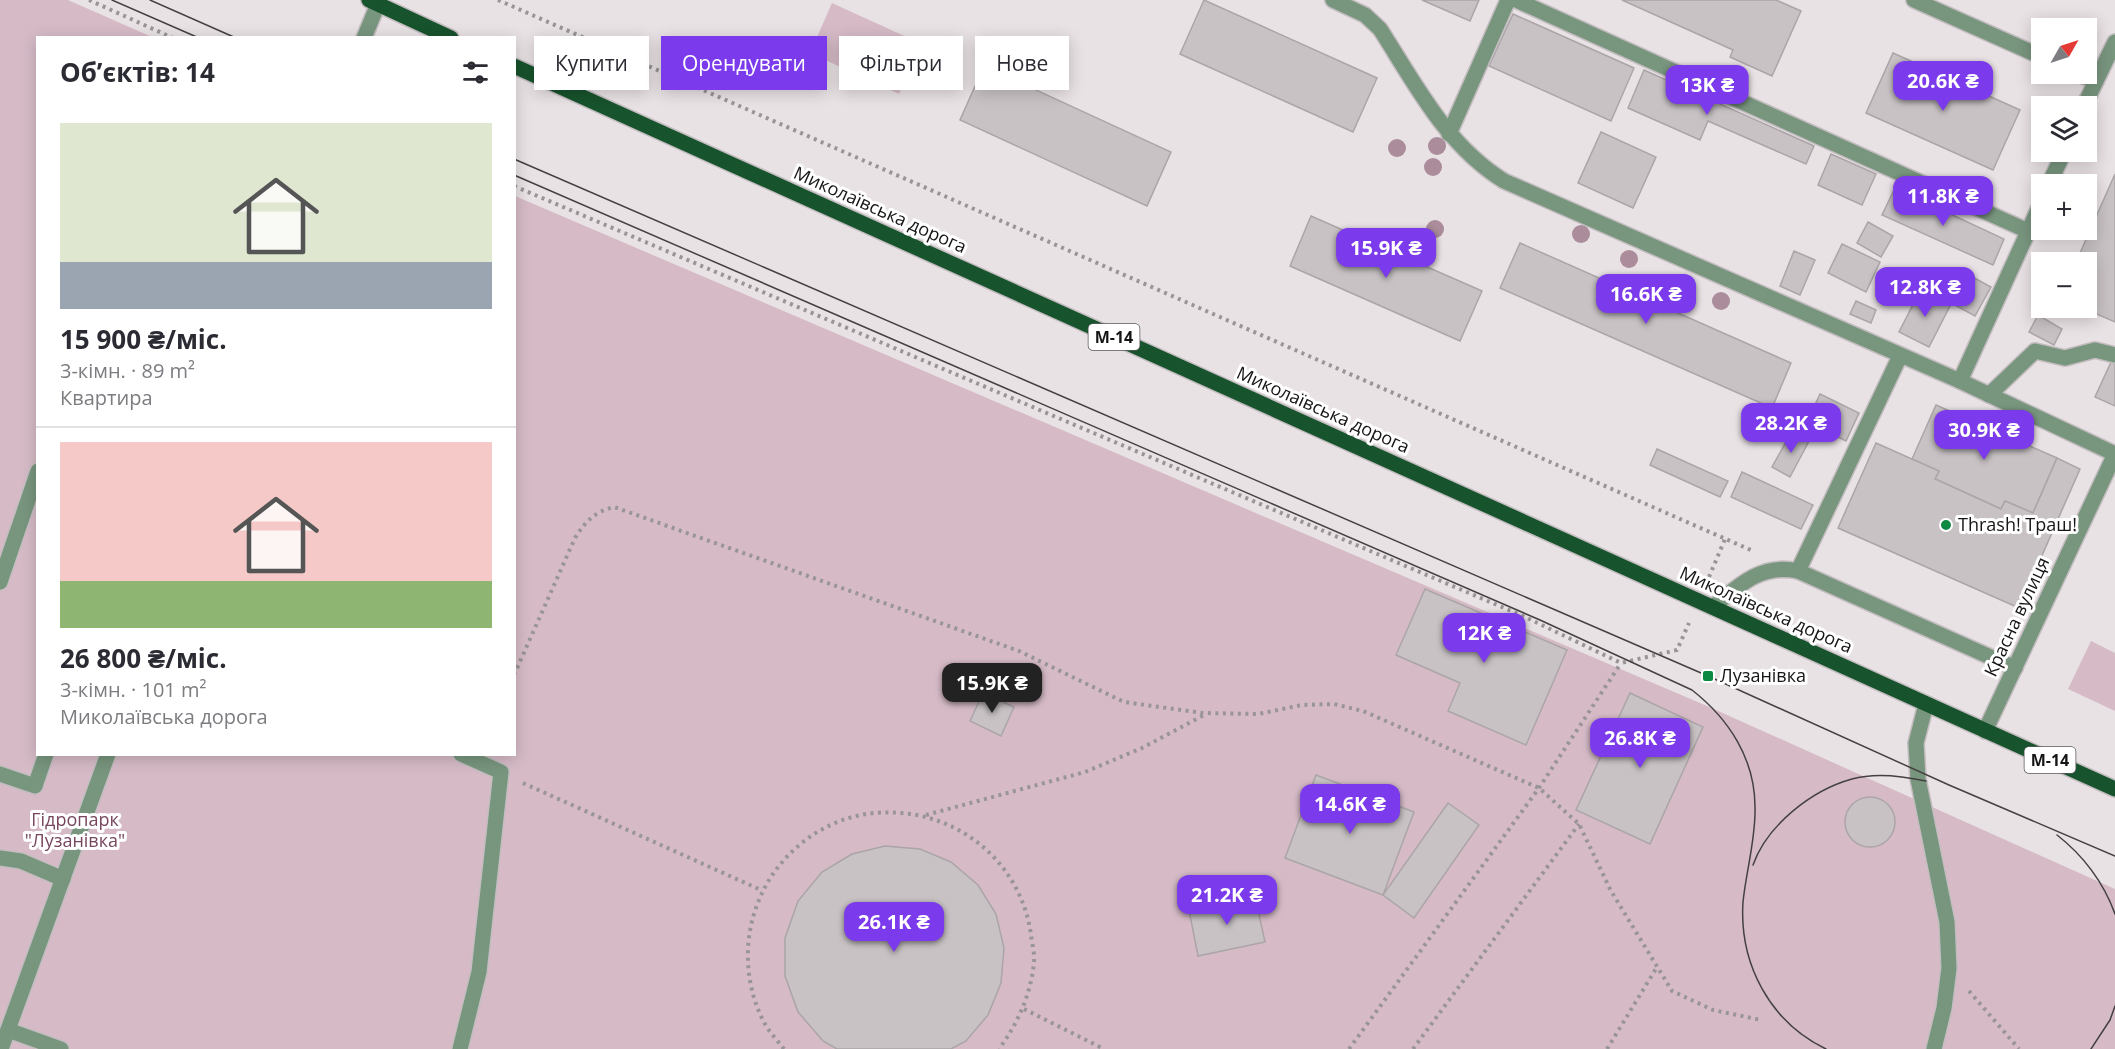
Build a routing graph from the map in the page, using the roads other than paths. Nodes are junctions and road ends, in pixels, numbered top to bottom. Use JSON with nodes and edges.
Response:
{"nodes":[{"id":1,"x":1333,"y":0,"type":"edge"},
{"id":2,"x":1508,"y":0,"type":"edge"},
{"id":3,"x":1516,"y":0,"type":"edge"},
{"id":4,"x":1914,"y":0,"type":"edge"},
{"id":5,"x":373,"y":2,"type":"edge"},
{"id":6,"x":364,"y":36,"type":"edge"},
{"id":7,"x":447,"y":36,"type":"edge"},
{"id":8,"x":2115,"y":42,"type":"edge"},
{"id":9,"x":2031,"y":52,"type":"edge"},
{"id":10,"x":516,"y":67,"type":"edge"},
{"id":11,"x":2097,"y":79,"type":"edge"},
{"id":12,"x":1449,"y":134,"type":"junction"},
{"id":13,"x":2031,"y":225,"type":"edge"},
{"id":14,"x":2028,"y":231,"type":"junction"},
{"id":15,"x":2115,"y":355,"type":"edge"},
{"id":16,"x":1900,"y":356,"type":"junction"},
{"id":17,"x":1960,"y":381,"type":"junction"},
{"id":18,"x":1989,"y":395,"type":"junction"},
{"id":19,"x":2115,"y":454,"type":"edge"},
{"id":20,"x":36,"y":477,"type":"edge"},
{"id":21,"x":1798,"y":571,"type":"junction"},
{"id":22,"x":0,"y":582,"type":"edge"},
{"id":23,"x":1713,"y":608,"type":"junction"},
{"id":24,"x":2015,"y":668,"type":"junction"},
{"id":25,"x":1926,"y":704,"type":"junction"},
{"id":26,"x":1986,"y":731,"type":"junction"},
{"id":27,"x":45,"y":756,"type":"edge"},
{"id":28,"x":107,"y":756,"type":"edge"},
{"id":29,"x":465,"y":756,"type":"edge"},
{"id":30,"x":0,"y":774,"type":"edge"},
{"id":31,"x":2115,"y":789,"type":"edge"},
{"id":32,"x":0,"y":858,"type":"edge"},
{"id":33,"x":63,"y":879,"type":"junction"},
{"id":34,"x":8,"y":1030,"type":"junction"},
{"id":35,"x":1,"y":1049,"type":"edge"},
{"id":36,"x":62,"y":1049,"type":"edge"},
{"id":37,"x":460,"y":1049,"type":"edge"},
{"id":38,"x":1934,"y":1049,"type":"edge"}],
"edges":[{"from":1,"to":12,"type":"street"},
{"from":2,"to":12,"type":"street"},
{"from":3,"to":14,"type":"street"},
{"from":4,"to":9,"type":"street"},
{"from":5,"to":6,"type":"street"},
{"from":5,"to":7,"type":"main road"},
{"from":8,"to":11,"type":"street"},
{"from":10,"to":23,"type":"main road","name":"Миколаївська дорога","number":"М-14"},
{"from":12,"to":16,"type":"street"},
{"from":13,"to":14,"type":"street"},
{"from":14,"to":17,"type":"street"},
{"from":15,"to":18,"type":"street"},
{"from":16,"to":17,"type":"street"},
{"from":16,"to":21,"type":"street"},
{"from":17,"to":18,"type":"street"},
{"from":18,"to":19,"type":"street"},
{"from":19,"to":24,"type":"street","name":"Красна вулиця"},
{"from":20,"to":22,"type":"street"},
{"from":21,"to":23,"type":"street"},
{"from":21,"to":24,"type":"street"},
{"from":23,"to":25,"type":"main road","name":"Миколаївська дорога","number":"М-14"},
{"from":24,"to":26,"type":"street","name":"Красна вулиця"},
{"from":25,"to":26,"type":"main road","name":"Миколаївська дорога","number":"М-14"},
{"from":25,"to":38,"type":"street"},
{"from":26,"to":31,"type":"main road","name":"Миколаївська дорога","number":"М-14"},
{"from":27,"to":30,"type":"street"},
{"from":28,"to":33,"type":"street"},
{"from":29,"to":37,"type":"street"},
{"from":32,"to":33,"type":"street"},
{"from":33,"to":34,"type":"street"},
{"from":34,"to":35,"type":"street"},
{"from":34,"to":36,"type":"street"}]}
